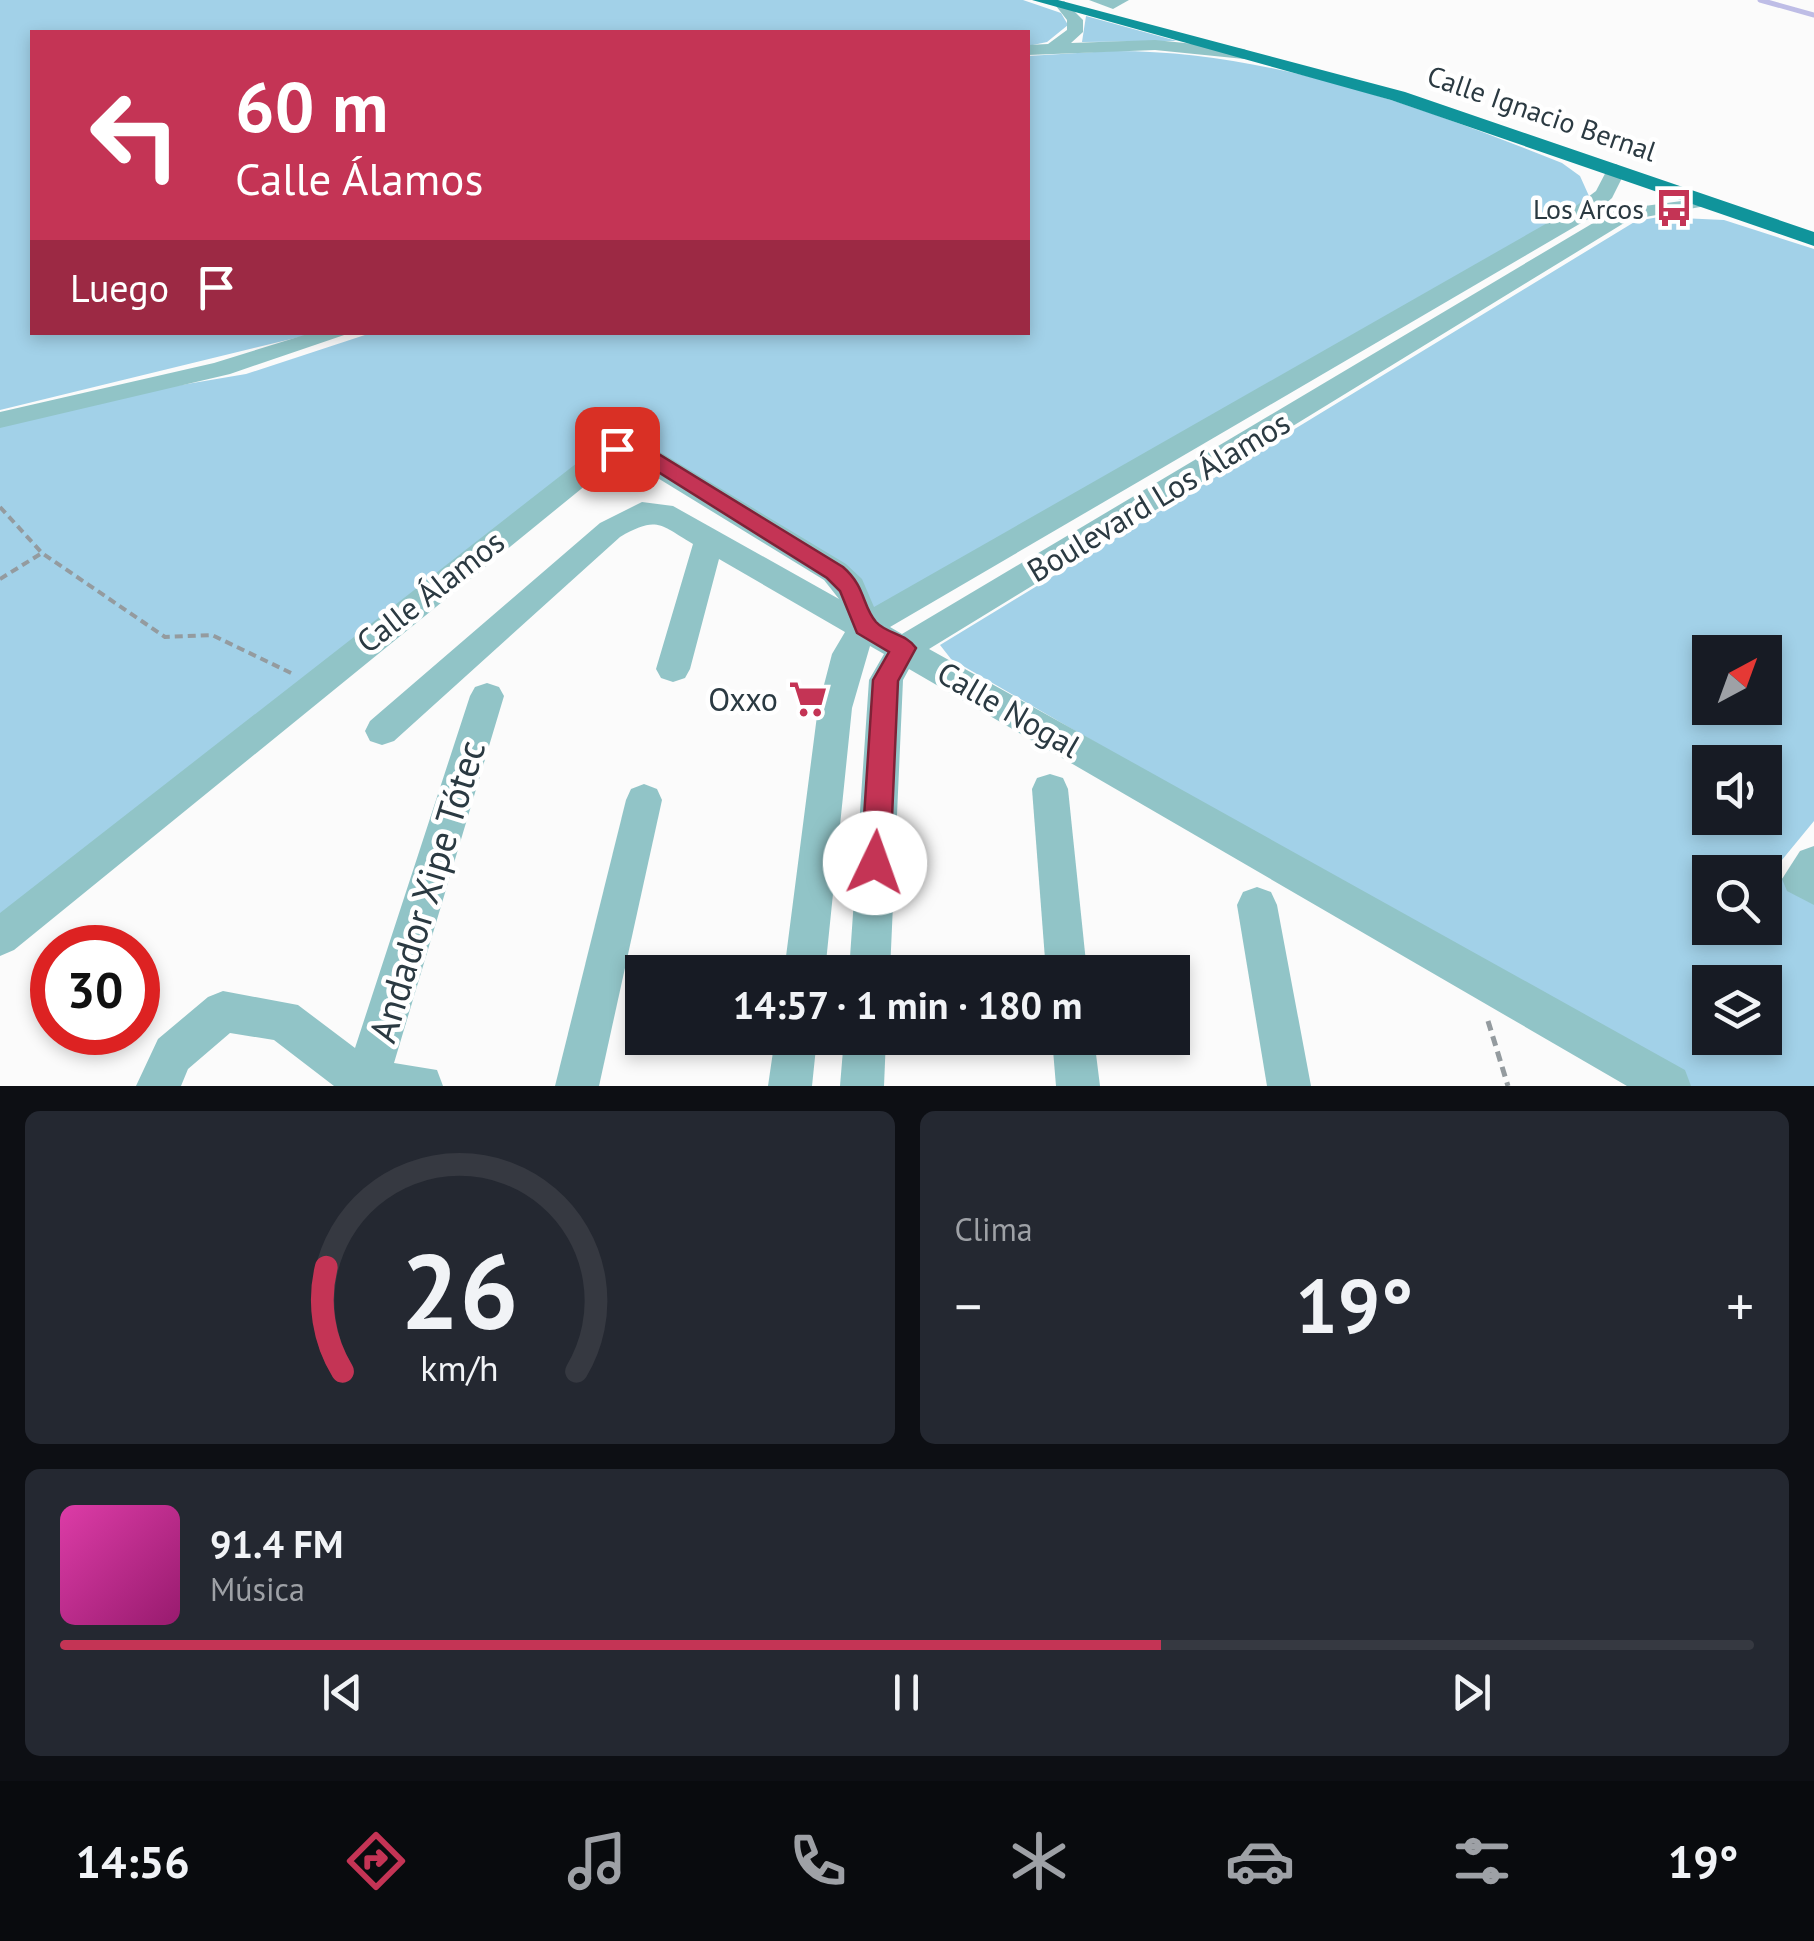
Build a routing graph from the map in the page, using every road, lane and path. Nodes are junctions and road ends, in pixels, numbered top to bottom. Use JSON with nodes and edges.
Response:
{"nodes":[{"id":1,"x":1040,"y":0,"type":"edge"},
{"id":2,"x":1064,"y":6,"type":"junction"},
{"id":3,"x":1054,"y":48,"type":"junction"},
{"id":4,"x":1030,"y":50,"type":"edge"},
{"id":5,"x":1247,"y":54,"type":"junction"},
{"id":6,"x":1616,"y":170,"type":"junction"},
{"id":7,"x":1704,"y":201,"type":"junction"},
{"id":8,"x":1814,"y":240,"type":"edge"},
{"id":9,"x":331,"y":335,"type":"edge"},
{"id":10,"x":0,"y":420,"type":"edge"},
{"id":11,"x":1196,"y":432,"type":"junction"},
{"id":12,"x":1230,"y":452,"type":"junction"},
{"id":13,"x":0,"y":507,"type":"edge"},
{"id":14,"x":710,"y":538,"type":"junction"},
{"id":15,"x":42,"y":553,"type":"junction"},
{"id":16,"x":0,"y":579,"type":"edge"},
{"id":17,"x":866,"y":627,"type":"junction"},
{"id":18,"x":904,"y":648,"type":"junction"},
{"id":19,"x":673,"y":669,"type":"dead end"},
{"id":20,"x":313,"y":684,"type":"junction"},
{"id":21,"x":487,"y":696,"type":"dead end"},
{"id":22,"x":382,"y":731,"type":"dead end"},
{"id":23,"x":1050,"y":789,"type":"dead end"},
{"id":24,"x":644,"y":800,"type":"dead end"},
{"id":25,"x":1257,"y":905,"type":"dead end"},
{"id":26,"x":0,"y":937,"type":"edge"},
{"id":27,"x":806,"y":955,"type":"edge"},
{"id":28,"x":870,"y":955,"type":"edge"},
{"id":29,"x":1065,"y":955,"type":"edge"},
{"id":30,"x":1473,"y":974,"type":"junction"},
{"id":31,"x":794,"y":1055,"type":"edge"},
{"id":32,"x":864,"y":1055,"type":"edge"},
{"id":33,"x":1075,"y":1055,"type":"edge"},
{"id":34,"x":165,"y":1070,"type":"edge"},
{"id":35,"x":366,"y":1085,"type":"edge"},
{"id":36,"x":421,"y":1086,"type":"edge"},
{"id":37,"x":577,"y":1086,"type":"edge"},
{"id":38,"x":790,"y":1086,"type":"edge"},
{"id":39,"x":862,"y":1086,"type":"edge"},
{"id":40,"x":1078,"y":1086,"type":"edge"},
{"id":41,"x":1290,"y":1086,"type":"edge"},
{"id":42,"x":1508,"y":1086,"type":"edge"},
{"id":43,"x":1669,"y":1086,"type":"edge"}],
"edges":[{"from":1,"to":2,"type":"main road","name":"Calle Ignacio Bernal"},
{"from":2,"to":3,"type":"street"},
{"from":2,"to":5,"type":"main road","name":"Calle Ignacio Bernal"},
{"from":3,"to":4,"type":"street"},
{"from":3,"to":5,"type":"street"},
{"from":5,"to":6,"type":"main road","name":"Calle Ignacio Bernal"},
{"from":6,"to":7,"type":"main road","name":"Calle Ignacio Bernal"},
{"from":6,"to":11,"type":"street","name":"Boulevard Los Álamos"},
{"from":7,"to":8,"type":"main road","name":"Calle Ignacio Bernal"},
{"from":7,"to":12,"type":"street","name":"Boulevard Los Álamos"},
{"from":9,"to":10,"type":"street"},
{"from":11,"to":12,"type":"street"},
{"from":11,"to":17,"type":"street","name":"Boulevard Los Álamos"},
{"from":12,"to":18,"type":"street","name":"Boulevard Los Álamos"},
{"from":13,"to":15,"type":"path"},
{"from":14,"to":17,"type":"street","name":"Calle Nogal"},
{"from":14,"to":19,"type":"street"},
{"from":14,"to":22,"type":"street","name":"Calle Nogal"},
{"from":15,"to":16,"type":"path"},
{"from":15,"to":20,"type":"path"},
{"from":17,"to":18,"type":"street","name":"Calle Nogal"},
{"from":17,"to":20,"type":"street","name":"Calle Álamos"},
{"from":17,"to":27,"type":"street"},
{"from":18,"to":28,"type":"street"},
{"from":18,"to":30,"type":"street","name":"Calle Nogal"},
{"from":20,"to":26,"type":"street","name":"Calle Álamos"},
{"from":21,"to":35,"type":"street","name":"Andador Xipe Tótec"},
{"from":23,"to":29,"type":"street"},
{"from":24,"to":37,"type":"street"},
{"from":25,"to":41,"type":"street"},
{"from":30,"to":42,"type":"path"},
{"from":30,"to":43,"type":"street","name":"Calle Nogal"},
{"from":31,"to":38,"type":"street"},
{"from":32,"to":39,"type":"street"},
{"from":33,"to":40,"type":"street"},
{"from":34,"to":35,"type":"street"},
{"from":35,"to":36,"type":"street"}]}
